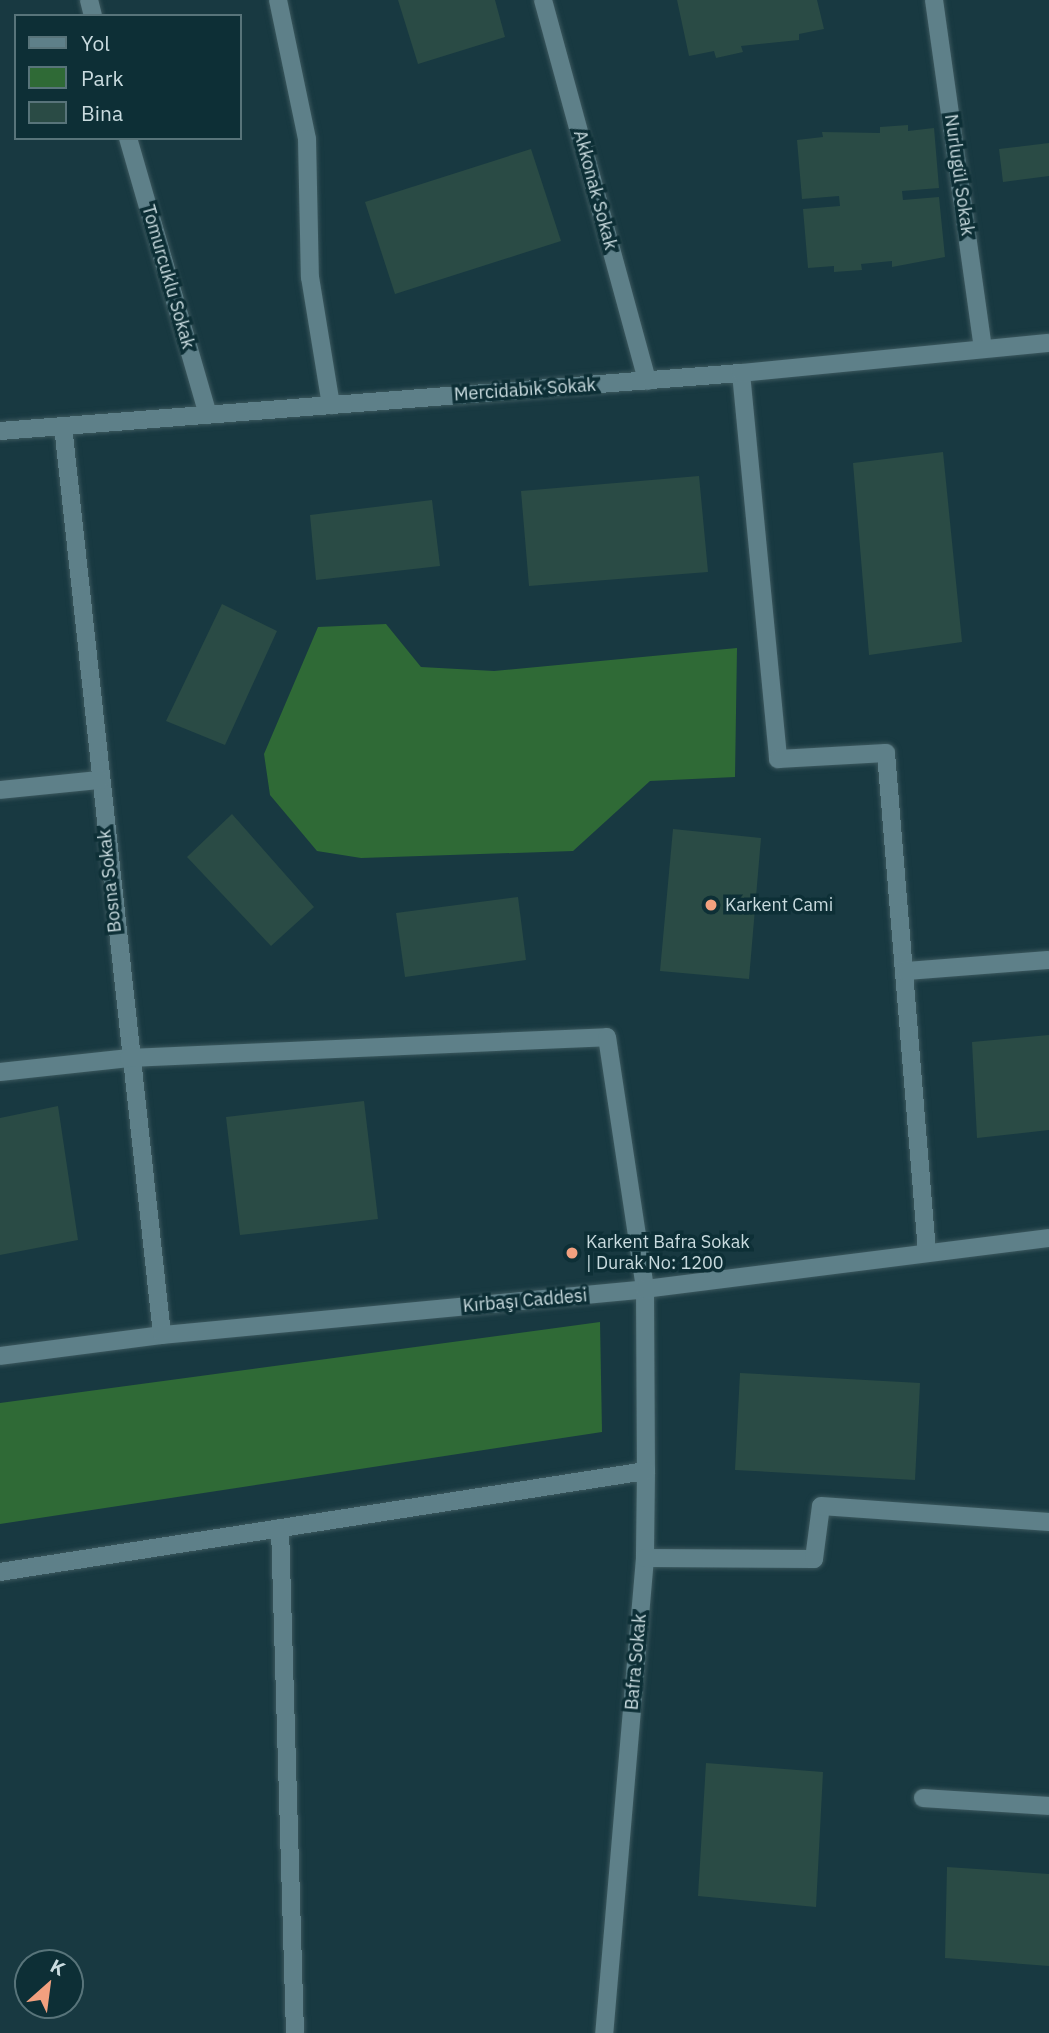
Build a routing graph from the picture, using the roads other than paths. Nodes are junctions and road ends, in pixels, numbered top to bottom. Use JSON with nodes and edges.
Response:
{"nodes":[{"id":1,"x":278,"y":0,"type":"edge"},
{"id":2,"x":543,"y":0,"type":"edge"},
{"id":3,"x":934,"y":0,"type":"edge"},
{"id":4,"x":129,"y":140,"type":"edge"},
{"id":5,"x":1049,"y":343,"type":"edge"},
{"id":6,"x":983,"y":349,"type":"junction"},
{"id":7,"x":741,"y":373,"type":"junction"},
{"id":8,"x":647,"y":381,"type":"junction"},
{"id":9,"x":331,"y":405,"type":"junction"},
{"id":10,"x":208,"y":415,"type":"junction"},
{"id":11,"x":63,"y":426,"type":"junction"},
{"id":12,"x":0,"y":431,"type":"edge"},
{"id":13,"x":99,"y":780,"type":"junction"},
{"id":14,"x":0,"y":790,"type":"edge"},
{"id":15,"x":1049,"y":960,"type":"edge"},
{"id":16,"x":906,"y":971,"type":"junction"},
{"id":17,"x":129,"y":1058,"type":"junction"},
{"id":18,"x":0,"y":1072,"type":"edge"},
{"id":19,"x":1049,"y":1238,"type":"edge"},
{"id":20,"x":928,"y":1252,"type":"junction"},
{"id":21,"x":645,"y":1289,"type":"junction"},
{"id":22,"x":162,"y":1335,"type":"junction"},
{"id":23,"x":0,"y":1356,"type":"edge"},
{"id":24,"x":646,"y":1471,"type":"junction"},
{"id":25,"x":1049,"y":1522,"type":"edge"},
{"id":26,"x":280,"y":1528,"type":"junction"},
{"id":27,"x":645,"y":1558,"type":"junction"},
{"id":28,"x":0,"y":1572,"type":"edge"},
{"id":29,"x":923,"y":1798,"type":"dead end"},
{"id":30,"x":1049,"y":1806,"type":"edge"},
{"id":31,"x":295,"y":2033,"type":"edge"},
{"id":32,"x":604,"y":2033,"type":"edge"}],
"edges":[{"from":1,"to":9,"type":"street"},
{"from":2,"to":8,"type":"street","name":"Akkonak Sokak"},
{"from":3,"to":6,"type":"street","name":"Nurlugül Sokak"},
{"from":4,"to":10,"type":"street","name":"Tomurcuklu Sokak"},
{"from":5,"to":6,"type":"street","name":"Mercidabık Sokak"},
{"from":6,"to":7,"type":"street","name":"Mercidabık Sokak"},
{"from":7,"to":8,"type":"street","name":"Mercidabık Sokak"},
{"from":7,"to":16,"type":"street"},
{"from":8,"to":9,"type":"street","name":"Mercidabık Sokak"},
{"from":9,"to":10,"type":"street","name":"Mercidabık Sokak"},
{"from":10,"to":11,"type":"street","name":"Mercidabık Sokak"},
{"from":11,"to":12,"type":"street","name":"Mercidabık Sokak"},
{"from":11,"to":13,"type":"street","name":"Bosna Sokak"},
{"from":13,"to":14,"type":"street"},
{"from":13,"to":17,"type":"street","name":"Bosna Sokak"},
{"from":15,"to":16,"type":"street"},
{"from":16,"to":20,"type":"street"},
{"from":17,"to":18,"type":"street"},
{"from":17,"to":21,"type":"street","name":"Bafra Sokak"},
{"from":17,"to":22,"type":"street","name":"Bosna Sokak"},
{"from":19,"to":20,"type":"street","name":"Kırbaşı Caddesi"},
{"from":20,"to":21,"type":"street","name":"Kırbaşı Caddesi"},
{"from":21,"to":22,"type":"street","name":"Kırbaşı Caddesi"},
{"from":21,"to":24,"type":"street","name":"Bafra Sokak"},
{"from":22,"to":23,"type":"street","name":"Kırbaşı Caddesi"},
{"from":24,"to":26,"type":"street"},
{"from":24,"to":27,"type":"street","name":"Bafra Sokak"},
{"from":25,"to":27,"type":"street"},
{"from":26,"to":28,"type":"street"},
{"from":26,"to":31,"type":"street"},
{"from":27,"to":32,"type":"street","name":"Bafra Sokak"},
{"from":29,"to":30,"type":"street"}]}
